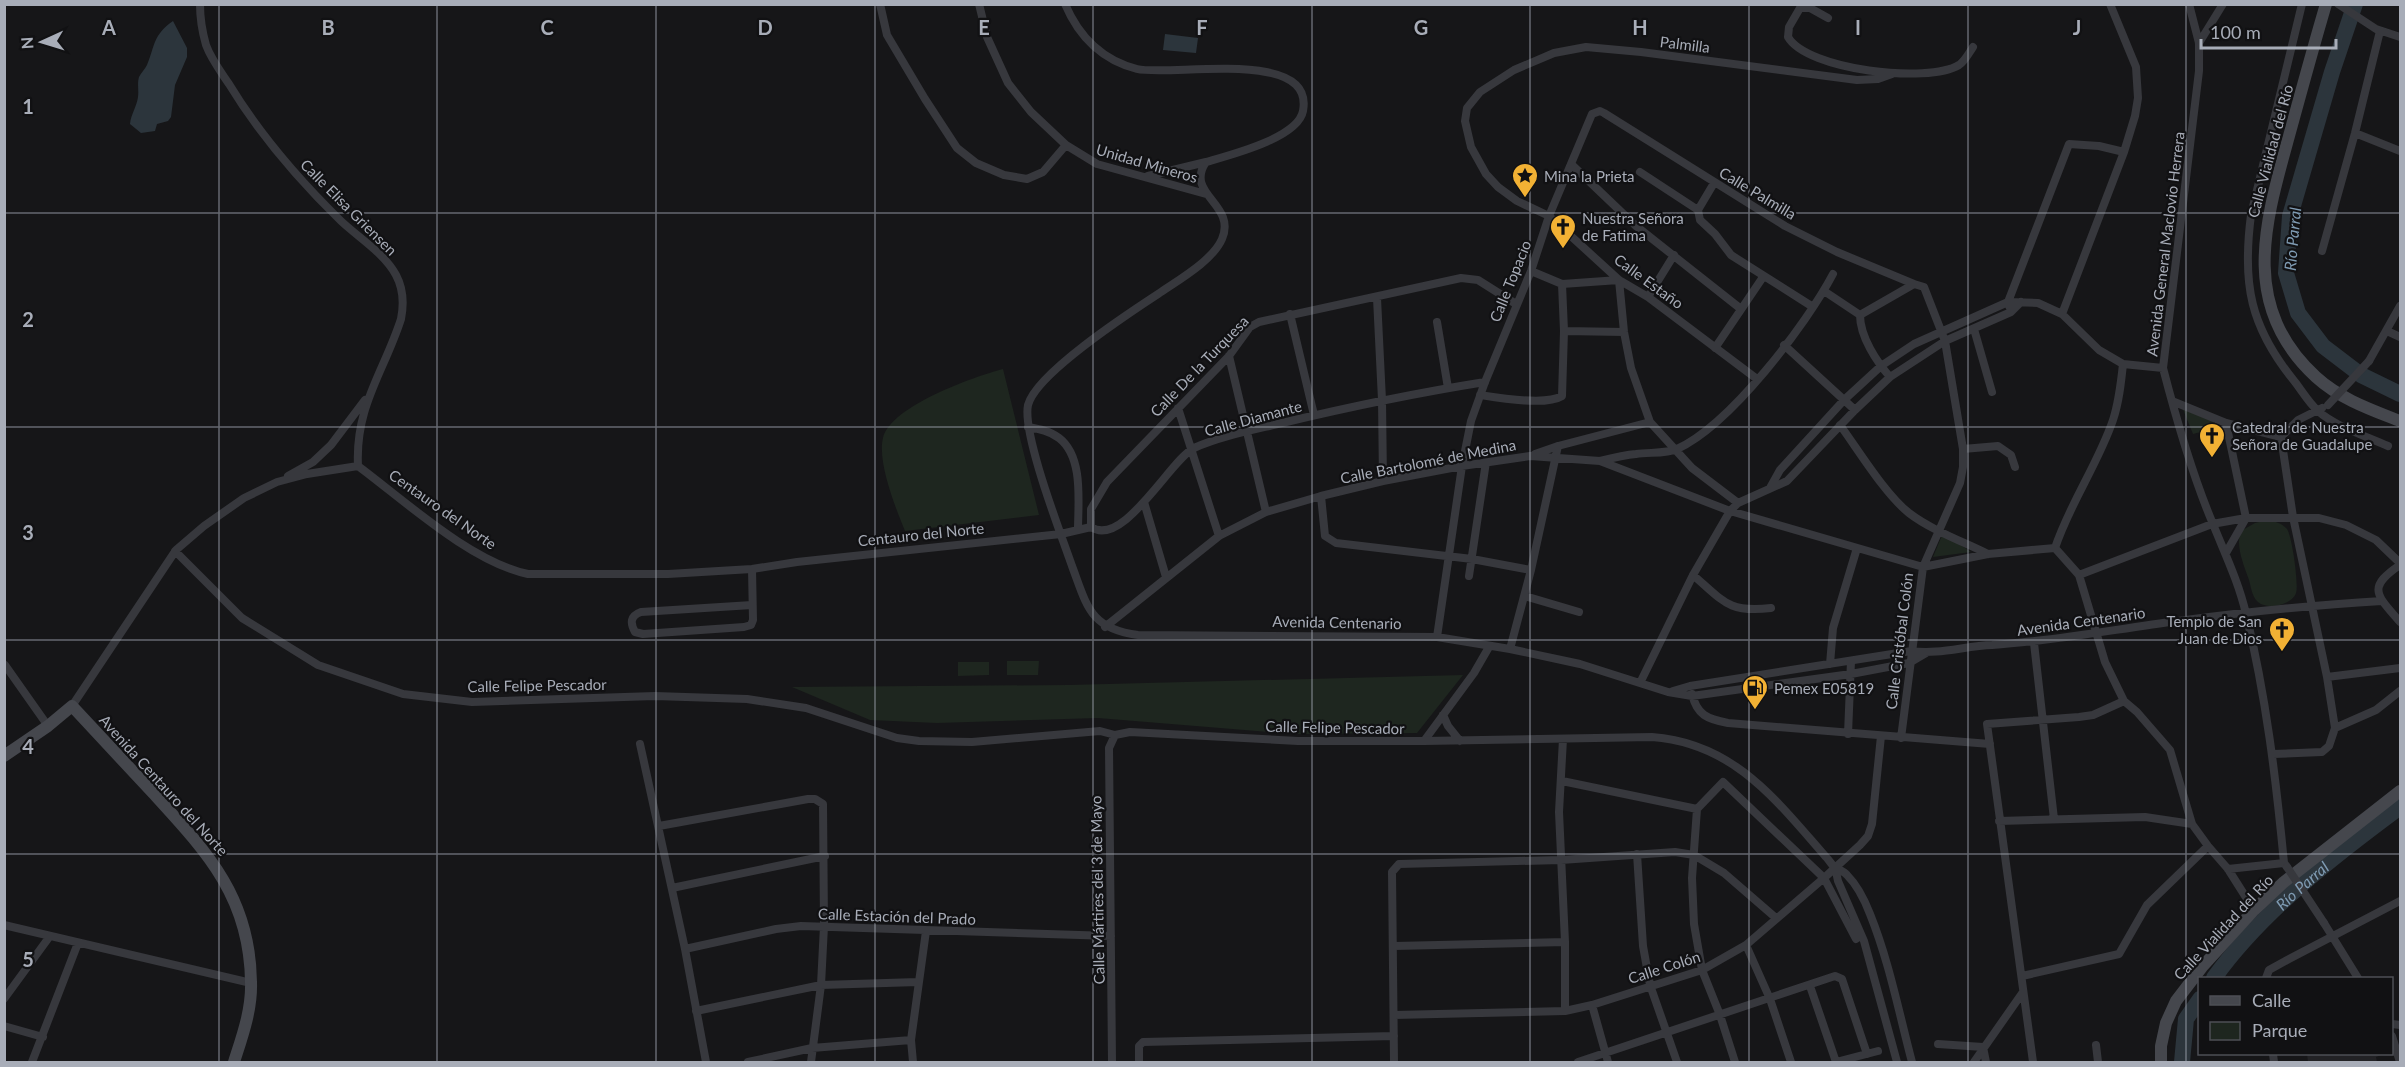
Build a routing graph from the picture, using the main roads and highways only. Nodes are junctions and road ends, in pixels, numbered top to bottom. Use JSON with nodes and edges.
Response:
{"nodes":[{"id":1,"x":2326,"y":4,"type":"edge"},
{"id":2,"x":2400,"y":422,"type":"edge"},
{"id":3,"x":4,"y":756,"type":"edge"},
{"id":4,"x":2400,"y":791,"type":"edge"},
{"id":5,"x":234,"y":1062,"type":"edge"},
{"id":6,"x":2161,"y":1062,"type":"edge"}],
"edges":[{"from":1,"to":2,"type":"main road","name":"Calle Vialidad del Río"},
{"from":3,"to":5,"type":"main road","name":"Avenida Centauro del Norte"},
{"from":4,"to":6,"type":"main road","name":"Calle Vialidad del Río"}]}
